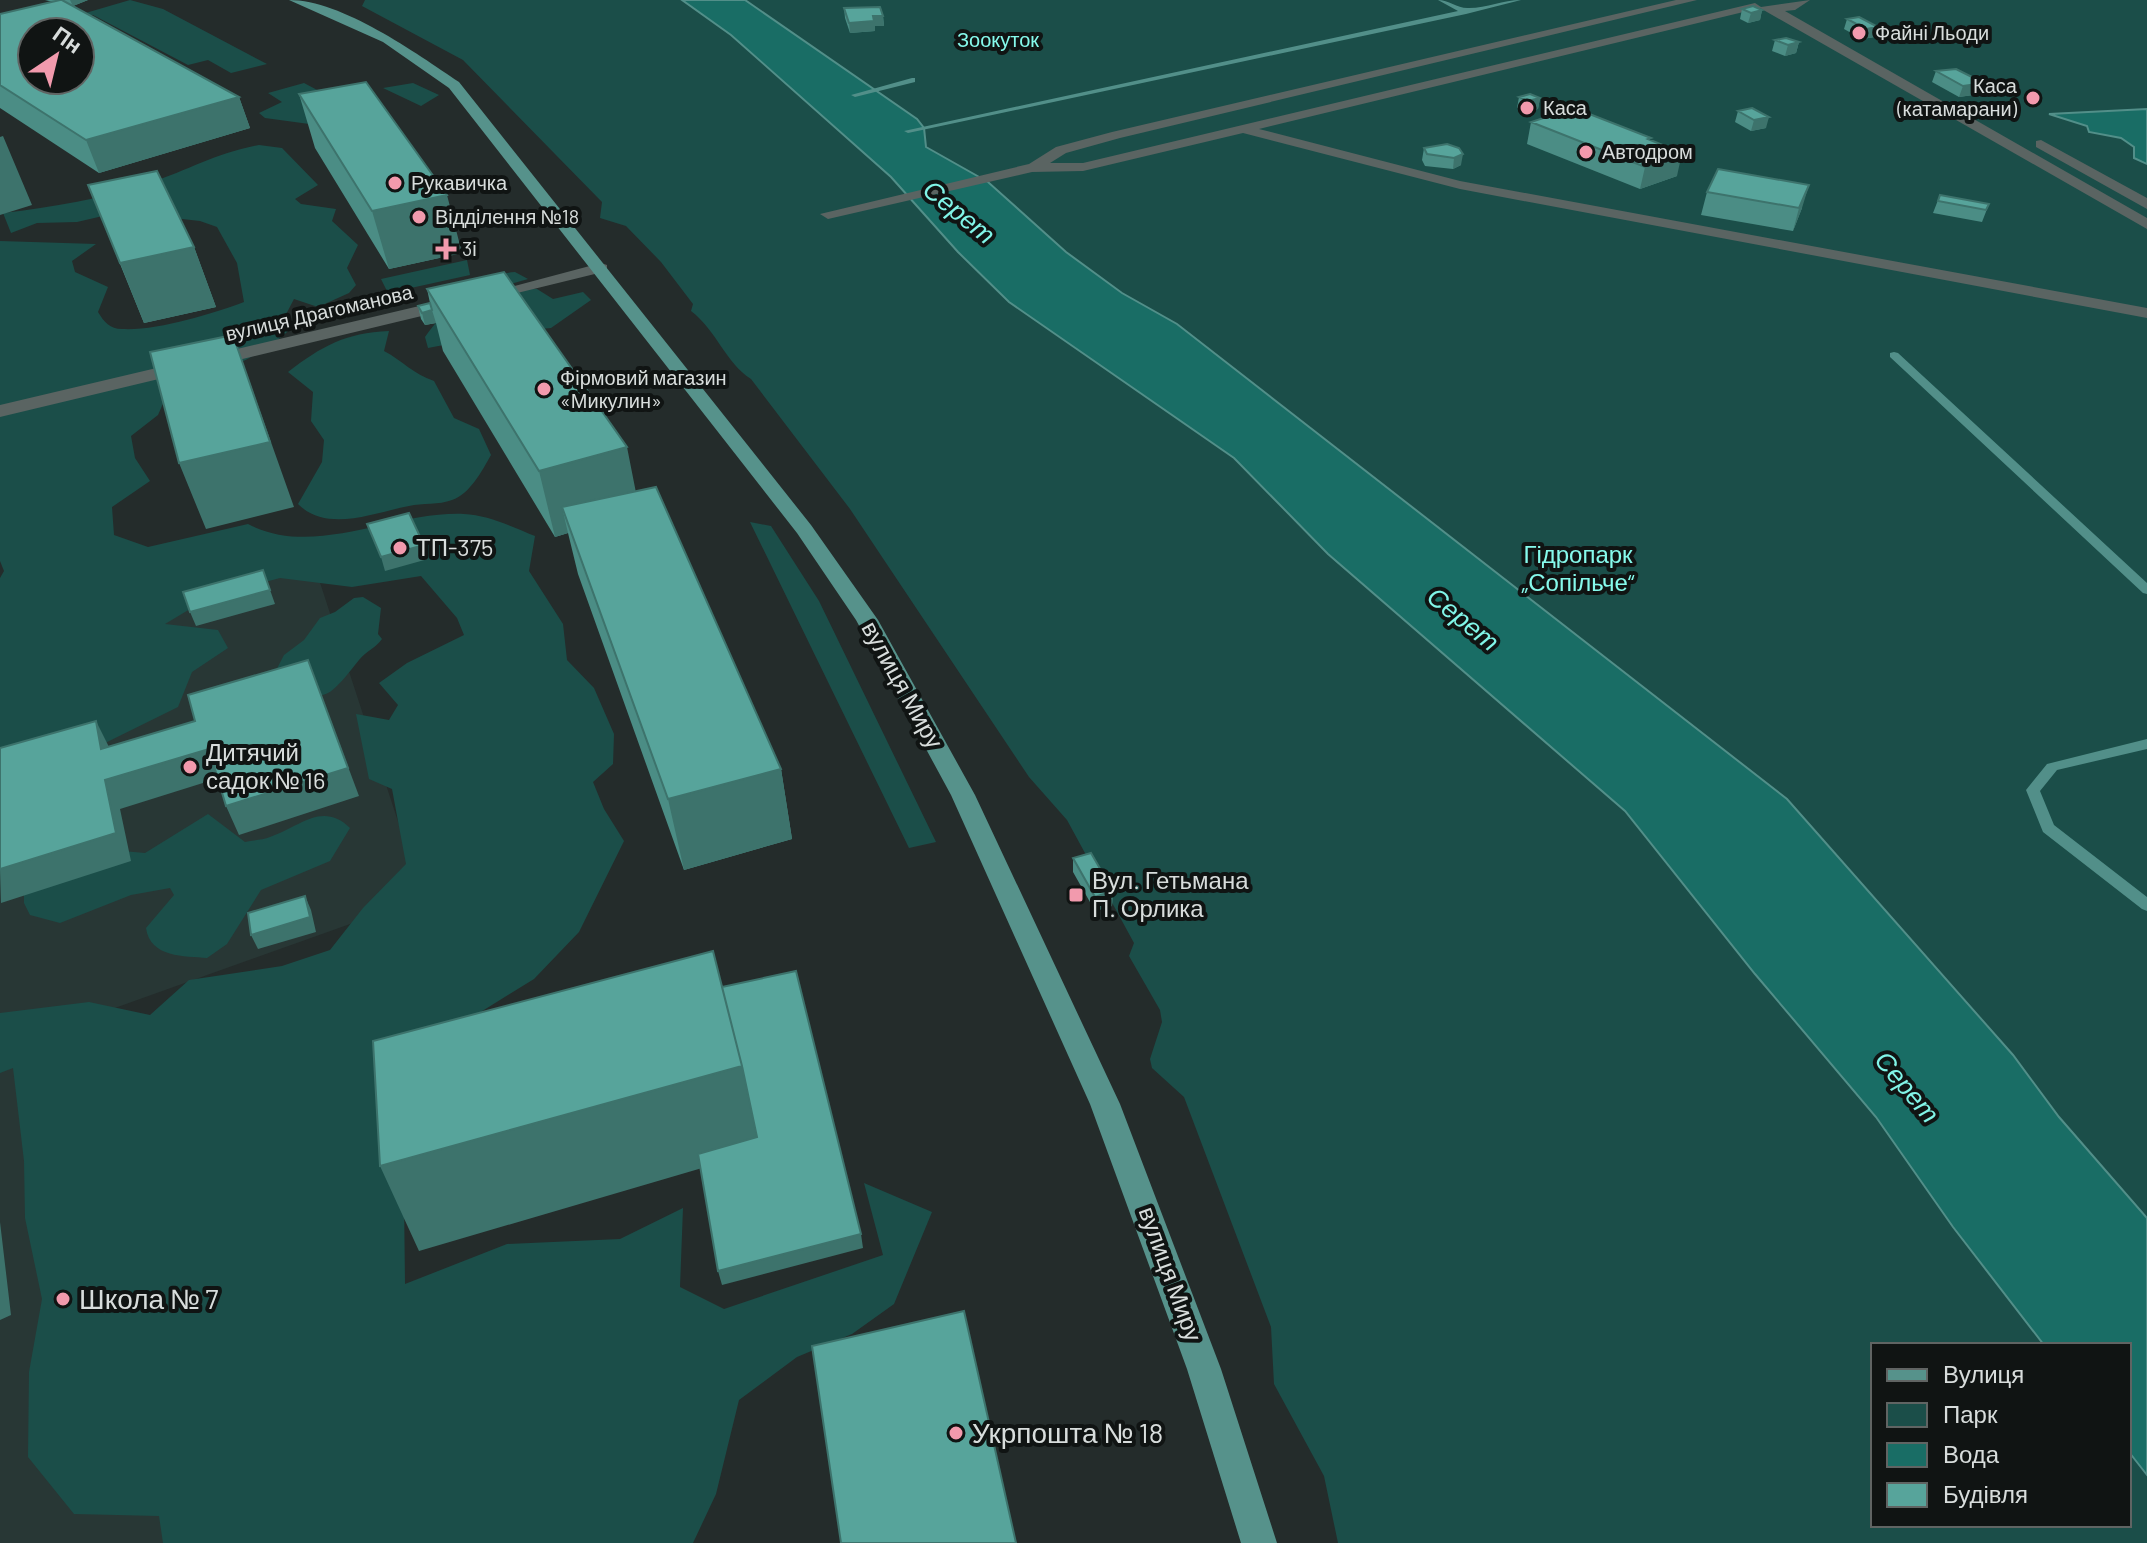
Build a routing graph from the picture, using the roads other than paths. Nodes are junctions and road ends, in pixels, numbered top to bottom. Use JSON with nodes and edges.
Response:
{"nodes":[{"id":1,"x":295,"y":0,"type":"edge"},
{"id":2,"x":1691,"y":0,"type":"edge"},
{"id":3,"x":1729,"y":0,"type":"edge"},
{"id":4,"x":1798,"y":3,"type":"edge"},
{"id":5,"x":1755,"y":7,"type":"junction"},
{"id":6,"x":1771,"y":8,"type":"junction"},
{"id":7,"x":1631,"y":14,"type":"junction"},
{"id":8,"x":1667,"y":29,"type":"junction"},
{"id":9,"x":1529,"y":38,"type":"junction"},
{"id":10,"x":1561,"y":53,"type":"junction"},
{"id":11,"x":1393,"y":68,"type":"junction"},
{"id":12,"x":1425,"y":85,"type":"junction"},
{"id":13,"x":1281,"y":94,"type":"junction"},
{"id":14,"x":1934,"y":100,"type":"junction"},
{"id":15,"x":1313,"y":113,"type":"junction"},
{"id":16,"x":1245,"y":129,"type":"junction"},
{"id":17,"x":1117,"y":135,"type":"junction"},
{"id":18,"x":2026,"y":135,"type":"dead end"},
{"id":19,"x":1144,"y":152,"type":"junction"},
{"id":20,"x":1032,"y":168,"type":"junction"},
{"id":21,"x":2147,"y":206,"type":"edge"},
{"id":22,"x":2126,"y":212,"type":"junction"},
{"id":23,"x":828,"y":214,"type":"dead end"},
{"id":24,"x":2147,"y":224,"type":"edge"},
{"id":25,"x":601,"y":268,"type":"junction"},
{"id":26,"x":2147,"y":313,"type":"edge"},
{"id":27,"x":0,"y":411,"type":"edge"},
{"id":28,"x":1259,"y":1543,"type":"edge"}],
"edges":[{"from":1,"to":25,"type":"main road","name":"вулиця Миру"},
{"from":2,"to":7,"type":"street"},
{"from":3,"to":5,"type":"street"},
{"from":4,"to":6,"type":"street"},
{"from":4,"to":14,"type":"street"},
{"from":5,"to":6,"type":"street"},
{"from":5,"to":8,"type":"street"},
{"from":6,"to":14,"type":"street"},
{"from":7,"to":8,"type":"street"},
{"from":7,"to":9,"type":"street"},
{"from":8,"to":10,"type":"street"},
{"from":9,"to":10,"type":"street"},
{"from":9,"to":11,"type":"street"},
{"from":10,"to":12,"type":"street"},
{"from":11,"to":12,"type":"street"},
{"from":11,"to":13,"type":"street"},
{"from":12,"to":15,"type":"street"},
{"from":13,"to":15,"type":"street"},
{"from":13,"to":17,"type":"street"},
{"from":14,"to":22,"type":"street"},
{"from":15,"to":16,"type":"street"},
{"from":16,"to":19,"type":"street"},
{"from":16,"to":26,"type":"street"},
{"from":17,"to":19,"type":"street"},
{"from":17,"to":20,"type":"street"},
{"from":18,"to":21,"type":"street"},
{"from":19,"to":20,"type":"street"},
{"from":20,"to":23,"type":"street"},
{"from":21,"to":22,"type":"street"},
{"from":22,"to":24,"type":"street"},
{"from":25,"to":27,"type":"street","name":"вулиця Драгоманова"},
{"from":25,"to":28,"type":"main road","name":"вулиця Миру"}]}
